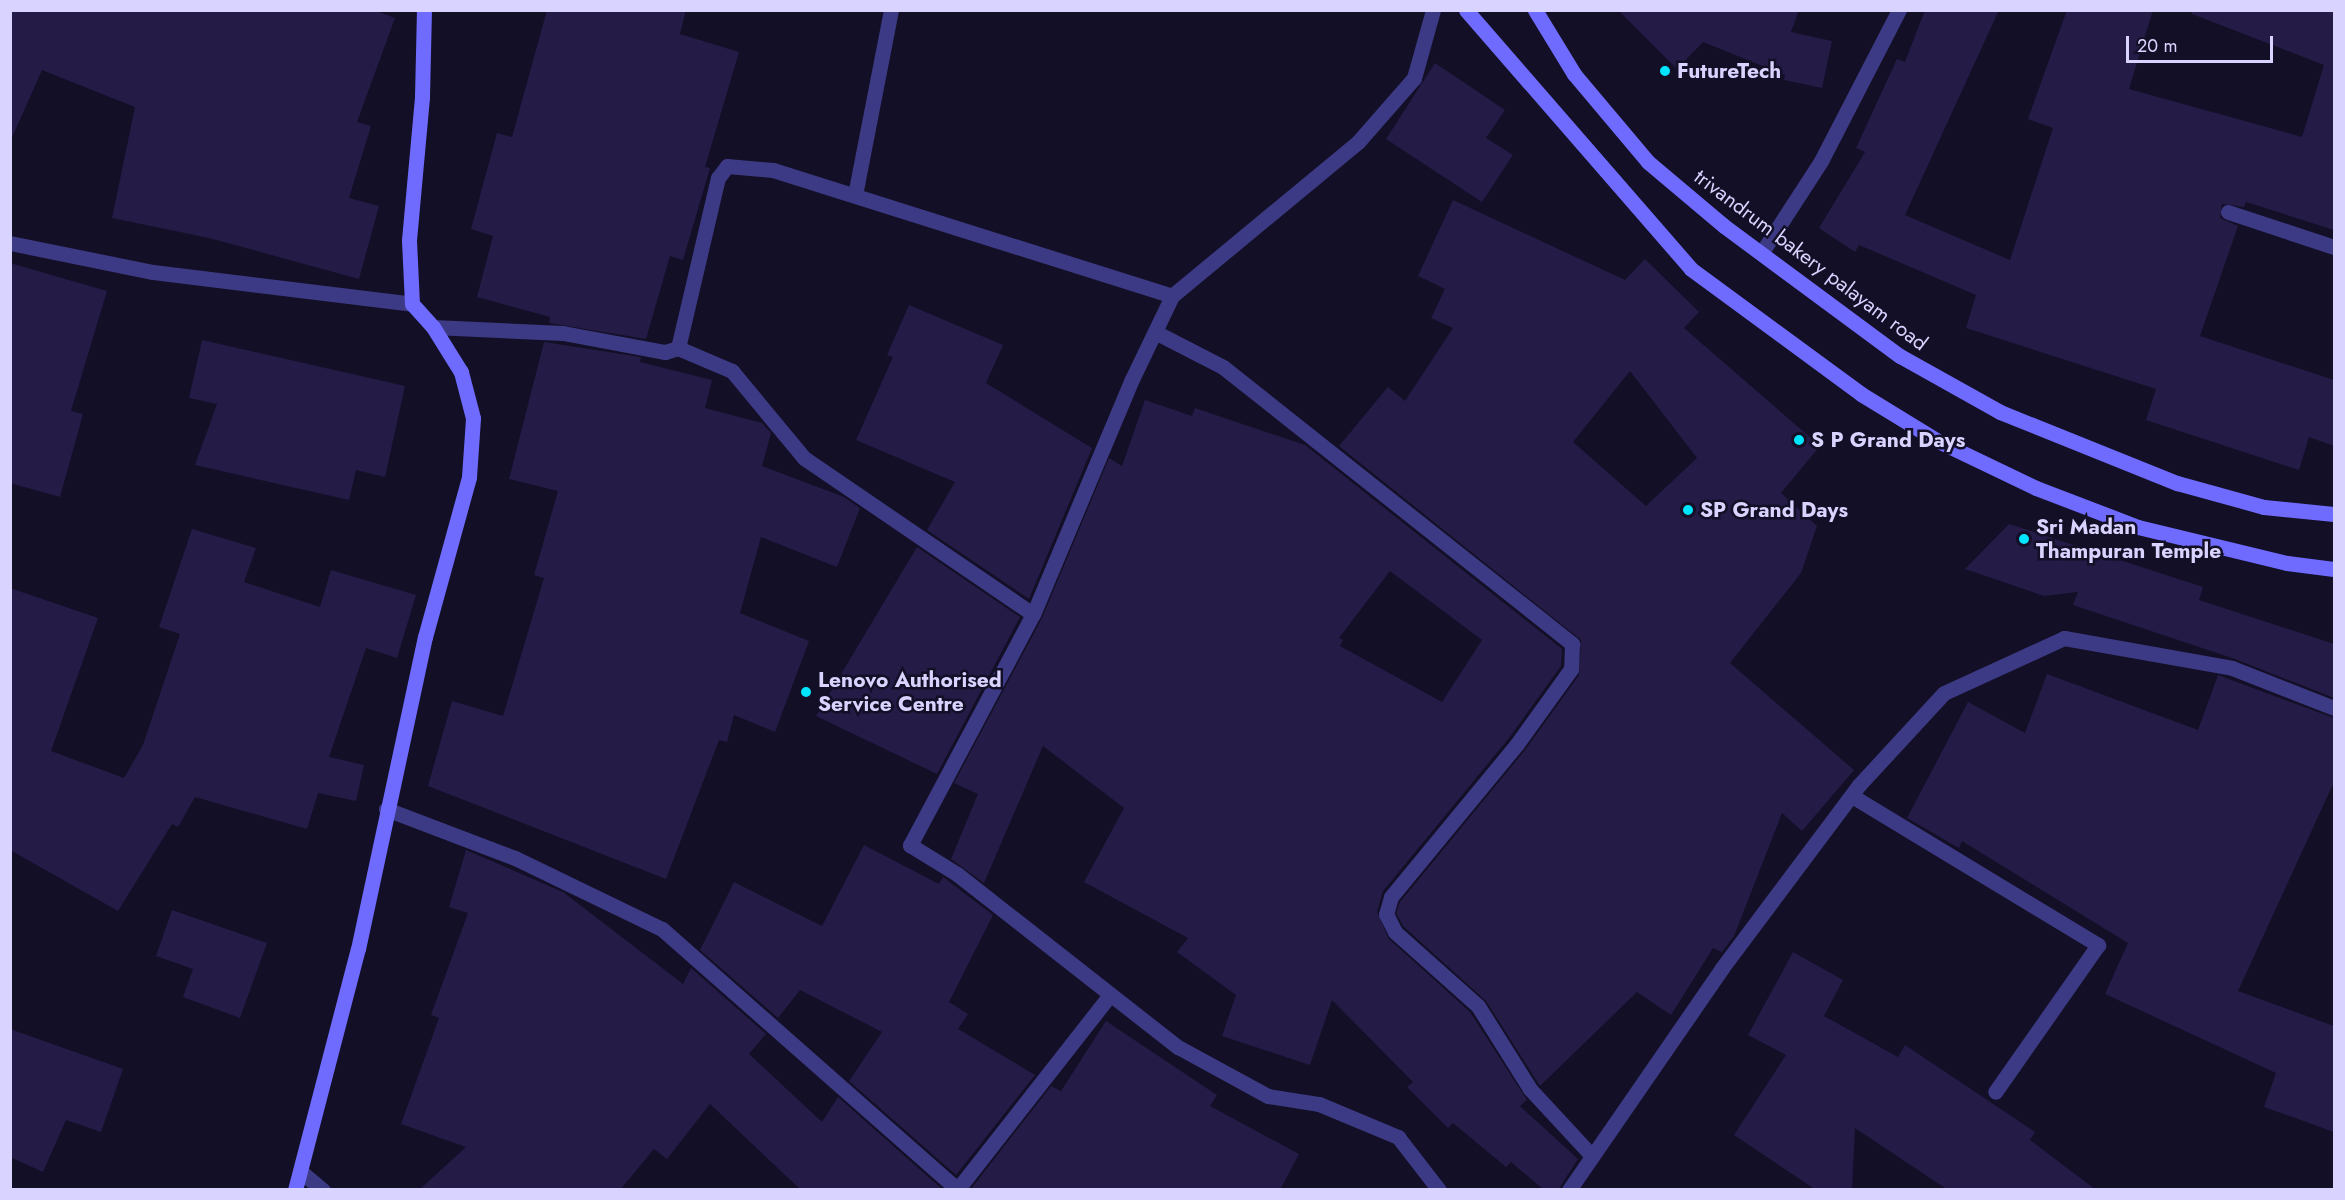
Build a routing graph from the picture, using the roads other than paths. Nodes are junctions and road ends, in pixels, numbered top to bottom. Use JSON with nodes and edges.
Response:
{"nodes":[{"id":1,"x":424,"y":10,"type":"edge"},
{"id":2,"x":891,"y":10,"type":"edge"},
{"id":3,"x":1433,"y":10,"type":"edge"},
{"id":4,"x":1466,"y":10,"type":"edge"},
{"id":5,"x":1535,"y":10,"type":"edge"},
{"id":6,"x":1899,"y":10,"type":"edge"},
{"id":7,"x":855,"y":195,"type":"junction"},
{"id":8,"x":2228,"y":212,"type":"dead end"},
{"id":9,"x":10,"y":243,"type":"edge"},
{"id":10,"x":2334,"y":247,"type":"edge"},
{"id":11,"x":1762,"y":252,"type":"junction"},
{"id":12,"x":1172,"y":296,"type":"junction"},
{"id":13,"x":412,"y":304,"type":"junction"},
{"id":14,"x":433,"y":327,"type":"junction"},
{"id":15,"x":1155,"y":332,"type":"junction"},
{"id":16,"x":678,"y":348,"type":"junction"},
{"id":17,"x":2334,"y":514,"type":"edge"},
{"id":18,"x":2334,"y":569,"type":"edge"},
{"id":19,"x":1033,"y":614,"type":"junction"},
{"id":20,"x":2334,"y":708,"type":"edge"},
{"id":21,"x":1852,"y":796,"type":"junction"},
{"id":22,"x":386,"y":809,"type":"junction"},
{"id":23,"x":1110,"y":995,"type":"junction"},
{"id":24,"x":1995,"y":1092,"type":"dead end"},
{"id":25,"x":1592,"y":1156,"type":"junction"},
{"id":26,"x":300,"y":1171,"type":"junction"},
{"id":27,"x":957,"y":1189,"type":"edge"},
{"id":28,"x":295,"y":1190,"type":"edge"},
{"id":29,"x":323,"y":1190,"type":"edge"},
{"id":30,"x":1439,"y":1190,"type":"edge"},
{"id":31,"x":1569,"y":1190,"type":"edge"}],
"edges":[{"from":1,"to":13,"type":"main road"},
{"from":2,"to":7,"type":"street"},
{"from":3,"to":12,"type":"street"},
{"from":4,"to":18,"type":"main road"},
{"from":5,"to":11,"type":"main road","name":"trivandrum bakery palayam road"},
{"from":6,"to":11,"type":"street"},
{"from":7,"to":12,"type":"street"},
{"from":7,"to":16,"type":"street"},
{"from":8,"to":10,"type":"street"},
{"from":9,"to":13,"type":"street"},
{"from":11,"to":17,"type":"main road","name":"trivandrum bakery palayam road"},
{"from":12,"to":15,"type":"street"},
{"from":13,"to":14,"type":"main road"},
{"from":14,"to":16,"type":"street"},
{"from":14,"to":22,"type":"main road"},
{"from":15,"to":19,"type":"street"},
{"from":15,"to":25,"type":"street"},
{"from":16,"to":19,"type":"street"},
{"from":19,"to":23,"type":"street"},
{"from":20,"to":21,"type":"street"},
{"from":21,"to":24,"type":"street"},
{"from":21,"to":25,"type":"street"},
{"from":22,"to":26,"type":"main road"},
{"from":22,"to":27,"type":"street"},
{"from":23,"to":27,"type":"street"},
{"from":23,"to":30,"type":"street"},
{"from":25,"to":31,"type":"street"},
{"from":26,"to":28,"type":"main road"},
{"from":26,"to":29,"type":"street"}]}
